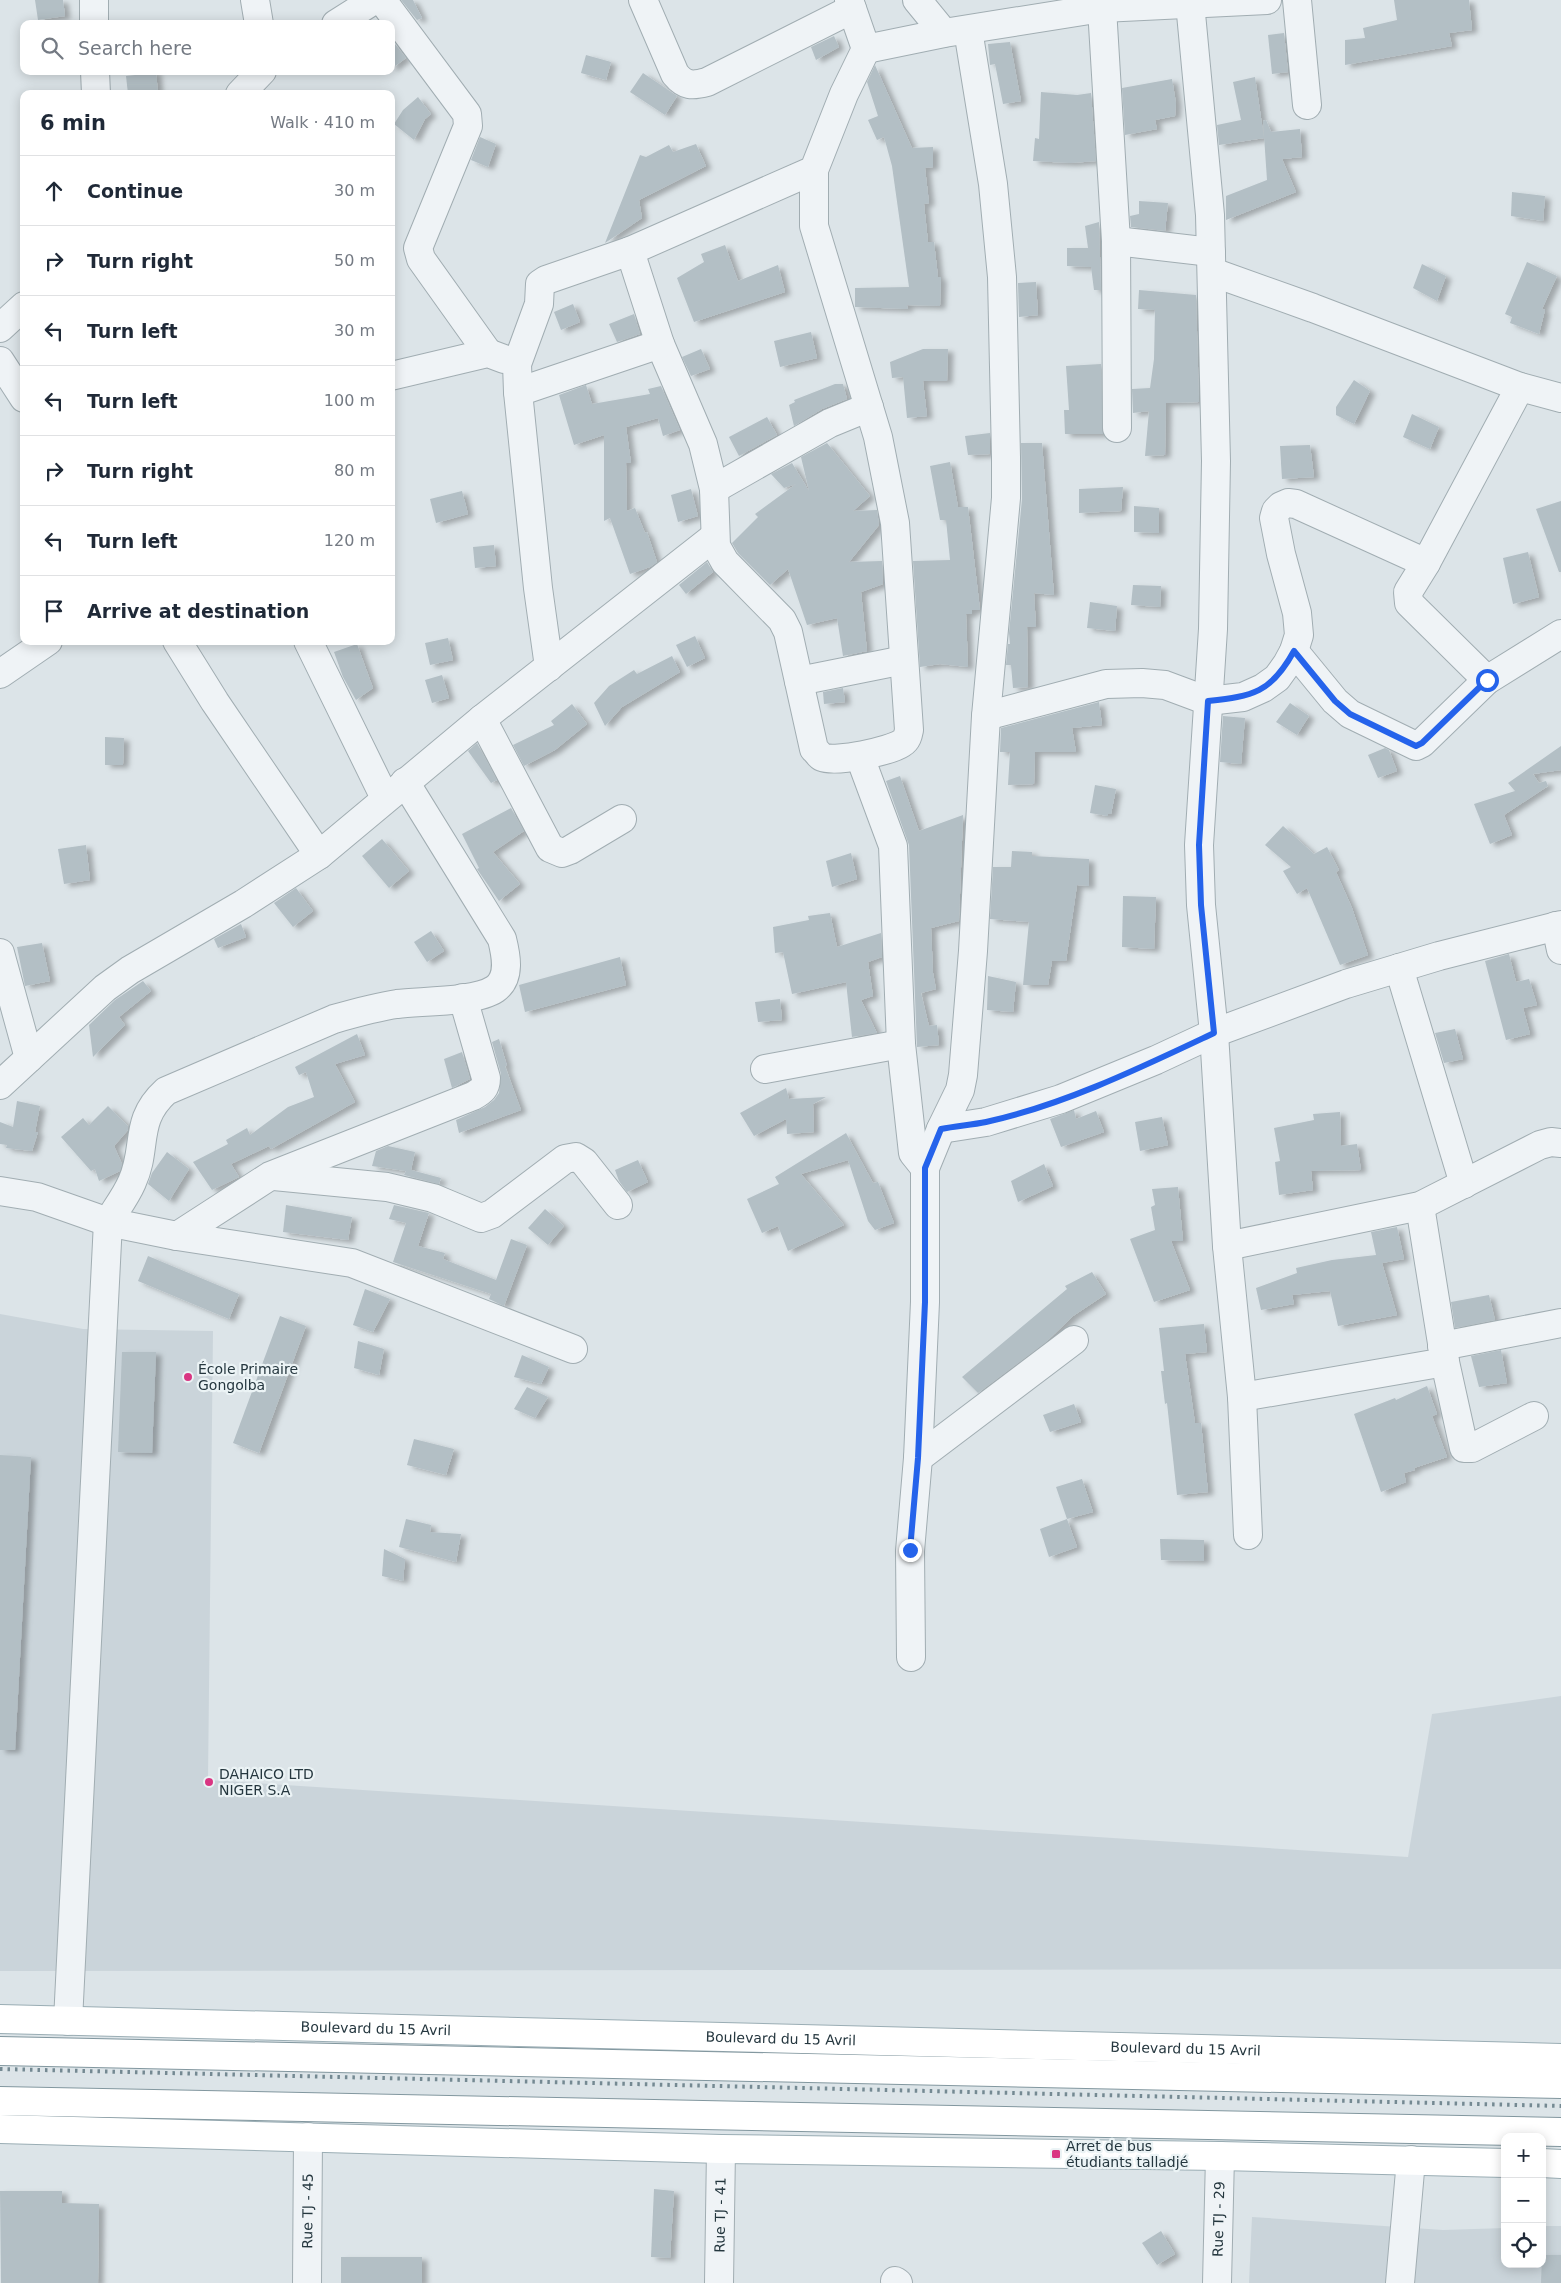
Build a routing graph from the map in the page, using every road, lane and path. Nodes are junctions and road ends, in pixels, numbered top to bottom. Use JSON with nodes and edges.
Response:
{"nodes":[{"id":1,"x":94,"y":0,"type":"edge"},
{"id":2,"x":255,"y":0,"type":"edge"},
{"id":3,"x":374,"y":0,"type":"edge"},
{"id":4,"x":382,"y":0,"type":"edge"},
{"id":5,"x":643,"y":0,"type":"edge"},
{"id":6,"x":917,"y":0,"type":"edge"},
{"id":7,"x":1267,"y":0,"type":"edge"},
{"id":8,"x":1296,"y":0,"type":"edge"},
{"id":9,"x":1190,"y":3,"type":"junction"},
{"id":10,"x":851,"y":5,"type":"edge"},
{"id":11,"x":1102,"y":8,"type":"junction"},
{"id":12,"x":94,"y":20,"type":"edge"},
{"id":13,"x":258,"y":20,"type":"edge"},
{"id":14,"x":342,"y":20,"type":"edge"},
{"id":15,"x":956,"y":32,"type":"junction"},
{"id":16,"x":866,"y":49,"type":"junction"},
{"id":17,"x":96,"y":75,"type":"edge"},
{"id":18,"x":258,"y":75,"type":"edge"},
{"id":19,"x":96,"y":90,"type":"edge"},
{"id":20,"x":244,"y":90,"type":"edge"},
{"id":21,"x":1307,"y":105,"type":"dead end"},
{"id":22,"x":814,"y":170,"type":"junction"},
{"id":23,"x":1116,"y":240,"type":"junction"},
{"id":24,"x":630,"y":251,"type":"junction"},
{"id":25,"x":1212,"y":262,"type":"junction"},
{"id":26,"x":20,"y":310,"type":"edge"},
{"id":27,"x":0,"y":328,"type":"edge"},
{"id":28,"x":660,"y":344,"type":"junction"},
{"id":29,"x":488,"y":353,"type":"junction"},
{"id":30,"x":0,"y":361,"type":"edge"},
{"id":31,"x":517,"y":364,"type":"junction"},
{"id":32,"x":395,"y":375,"type":"edge"},
{"id":33,"x":1520,"y":387,"type":"junction"},
{"id":34,"x":20,"y":392,"type":"edge"},
{"id":35,"x":518,"y":392,"type":"junction"},
{"id":36,"x":1561,"y":398,"type":"edge"},
{"id":37,"x":869,"y":407,"type":"junction"},
{"id":38,"x":1117,"y":428,"type":"dead end"},
{"id":39,"x":714,"y":490,"type":"junction"},
{"id":40,"x":714,"y":536,"type":"junction"},
{"id":41,"x":1426,"y":563,"type":"junction"},
{"id":42,"x":1559,"y":638,"type":"edge"},
{"id":43,"x":42,"y":645,"type":"edge"},
{"id":44,"x":179,"y":645,"type":"edge"},
{"id":45,"x":310,"y":645,"type":"edge"},
{"id":46,"x":1294,"y":651,"type":"junction"},
{"id":47,"x":904,"y":660,"type":"junction"},
{"id":48,"x":549,"y":667,"type":"junction"},
{"id":49,"x":0,"y":674,"type":"edge"},
{"id":50,"x":1487,"y":680,"type":"junction"},
{"id":51,"x":799,"y":681,"type":"junction"},
{"id":52,"x":1208,"y":701,"type":"junction"},
{"id":53,"x":986,"y":716,"type":"junction"},
{"id":54,"x":482,"y":719,"type":"junction"},
{"id":55,"x":860,"y":757,"type":"junction"},
{"id":56,"x":395,"y":790,"type":"junction"},
{"id":57,"x":622,"y":819,"type":"dead end"},
{"id":58,"x":319,"y":854,"type":"junction"},
{"id":59,"x":1559,"y":934,"type":"edge"},
{"id":60,"x":0,"y":953,"type":"edge"},
{"id":61,"x":1399,"y":968,"type":"junction"},
{"id":62,"x":463,"y":998,"type":"junction"},
{"id":63,"x":1214,"y":1033,"type":"junction"},
{"id":64,"x":901,"y":1044,"type":"junction"},
{"id":65,"x":29,"y":1058,"type":"junction"},
{"id":66,"x":765,"y":1068,"type":"dead end"},
{"id":67,"x":0,"y":1084,"type":"edge"},
{"id":68,"x":941,"y":1129,"type":"junction"},
{"id":69,"x":1561,"y":1143,"type":"edge"},
{"id":70,"x":925,"y":1168,"type":"junction"},
{"id":71,"x":270,"y":1176,"type":"junction"},
{"id":72,"x":1464,"y":1184,"type":"junction"},
{"id":73,"x":0,"y":1191,"type":"edge"},
{"id":74,"x":618,"y":1204,"type":"dead end"},
{"id":75,"x":1420,"y":1206,"type":"junction"},
{"id":76,"x":108,"y":1222,"type":"junction"},
{"id":77,"x":177,"y":1236,"type":"junction"},
{"id":78,"x":1227,"y":1246,"type":"junction"},
{"id":79,"x":1561,"y":1322,"type":"edge"},
{"id":80,"x":1074,"y":1340,"type":"dead end"},
{"id":81,"x":573,"y":1349,"type":"dead end"},
{"id":82,"x":1443,"y":1354,"type":"junction"},
{"id":83,"x":1242,"y":1397,"type":"junction"},
{"id":84,"x":1534,"y":1416,"type":"dead end"},
{"id":85,"x":918,"y":1458,"type":"junction"},
{"id":86,"x":1248,"y":1534,"type":"dead end"},
{"id":87,"x":911,"y":1657,"type":"dead end"},
{"id":88,"x":0,"y":2019,"type":"edge"},
{"id":89,"x":68,"y":2021,"type":"junction"},
{"id":90,"x":0,"y":2051,"type":"edge"},
{"id":91,"x":1561,"y":2058,"type":"edge"},
{"id":92,"x":1561,"y":2084,"type":"edge"},
{"id":93,"x":0,"y":2101,"type":"edge"},
{"id":94,"x":0,"y":2129,"type":"edge"},
{"id":95,"x":1561,"y":2132,"type":"edge"},
{"id":96,"x":308,"y":2137,"type":"junction"},
{"id":97,"x":722,"y":2149,"type":"junction"},
{"id":98,"x":1220,"y":2156,"type":"junction"},
{"id":99,"x":1411,"y":2160,"type":"junction"},
{"id":100,"x":1501,"y":2163,"type":"edge"},
{"id":101,"x":1546,"y":2163,"type":"edge"},
{"id":102,"x":1561,"y":2164,"type":"edge"},
{"id":103,"x":307,"y":2283,"type":"edge"},
{"id":104,"x":719,"y":2283,"type":"edge"},
{"id":105,"x":1217,"y":2283,"type":"edge"},
{"id":106,"x":1400,"y":2283,"type":"edge"}],
"edges":[{"from":1,"to":12,"type":"street"},
{"from":2,"to":13,"type":"street"},
{"from":3,"to":14,"type":"street"},
{"from":4,"to":29,"type":"street"},
{"from":5,"to":10,"type":"street"},
{"from":6,"to":15,"type":"street"},
{"from":7,"to":9,"type":"street"},
{"from":8,"to":21,"type":"street"},
{"from":9,"to":11,"type":"street"},
{"from":9,"to":25,"type":"street"},
{"from":10,"to":16,"type":"street"},
{"from":11,"to":15,"type":"street"},
{"from":11,"to":23,"type":"street"},
{"from":15,"to":16,"type":"street"},
{"from":15,"to":53,"type":"street"},
{"from":16,"to":22,"type":"street"},
{"from":17,"to":19,"type":"street"},
{"from":18,"to":20,"type":"street"},
{"from":22,"to":24,"type":"street"},
{"from":22,"to":37,"type":"street"},
{"from":23,"to":25,"type":"street"},
{"from":23,"to":38,"type":"street"},
{"from":24,"to":28,"type":"street"},
{"from":24,"to":31,"type":"street"},
{"from":25,"to":33,"type":"street"},
{"from":25,"to":52,"type":"street"},
{"from":26,"to":27,"type":"street"},
{"from":28,"to":35,"type":"street"},
{"from":28,"to":39,"type":"street"},
{"from":29,"to":31,"type":"street"},
{"from":29,"to":32,"type":"street"},
{"from":30,"to":34,"type":"street"},
{"from":31,"to":35,"type":"street"},
{"from":33,"to":36,"type":"street"},
{"from":33,"to":41,"type":"street"},
{"from":35,"to":48,"type":"street"},
{"from":37,"to":39,"type":"street"},
{"from":37,"to":47,"type":"street"},
{"from":39,"to":40,"type":"street"},
{"from":40,"to":48,"type":"street"},
{"from":40,"to":51,"type":"street"},
{"from":41,"to":46,"type":"street"},
{"from":41,"to":50,"type":"street"},
{"from":42,"to":50,"type":"street"},
{"from":43,"to":49,"type":"street"},
{"from":44,"to":58,"type":"street"},
{"from":45,"to":56,"type":"street"},
{"from":46,"to":50,"type":"street"},
{"from":46,"to":52,"type":"street"},
{"from":47,"to":51,"type":"street"},
{"from":47,"to":55,"type":"street"},
{"from":48,"to":54,"type":"street"},
{"from":51,"to":55,"type":"street"},
{"from":52,"to":53,"type":"street"},
{"from":52,"to":63,"type":"street"},
{"from":53,"to":68,"type":"street"},
{"from":54,"to":56,"type":"street"},
{"from":54,"to":57,"type":"street"},
{"from":55,"to":64,"type":"street"},
{"from":56,"to":58,"type":"street"},
{"from":56,"to":62,"type":"street"},
{"from":58,"to":65,"type":"street"},
{"from":59,"to":61,"type":"street"},
{"from":60,"to":65,"type":"street"},
{"from":61,"to":63,"type":"street"},
{"from":61,"to":72,"type":"street"},
{"from":62,"to":71,"type":"street"},
{"from":62,"to":76,"type":"street"},
{"from":63,"to":68,"type":"street"},
{"from":63,"to":78,"type":"street"},
{"from":64,"to":66,"type":"street"},
{"from":64,"to":70,"type":"street"},
{"from":65,"to":67,"type":"street"},
{"from":68,"to":70,"type":"street"},
{"from":69,"to":72,"type":"street"},
{"from":70,"to":85,"type":"street"},
{"from":71,"to":74,"type":"street"},
{"from":71,"to":77,"type":"street"},
{"from":72,"to":75,"type":"street"},
{"from":73,"to":76,"type":"street"},
{"from":75,"to":78,"type":"street"},
{"from":75,"to":82,"type":"street"},
{"from":76,"to":77,"type":"street"},
{"from":76,"to":89,"type":"street"},
{"from":77,"to":81,"type":"street"},
{"from":78,"to":83,"type":"street"},
{"from":79,"to":82,"type":"street"},
{"from":80,"to":85,"type":"street"},
{"from":82,"to":83,"type":"street"},
{"from":82,"to":84,"type":"street"},
{"from":83,"to":86,"type":"street"},
{"from":85,"to":87,"type":"street"},
{"from":88,"to":89,"type":"main road","name":"Boulevard du 15 Avril"},
{"from":89,"to":91,"type":"main road","name":"Boulevard du 15 Avril"},
{"from":90,"to":92,"type":"main road","name":"Boulevard du 15 Avril"},
{"from":93,"to":95,"type":"main road"},
{"from":94,"to":96,"type":"main road"},
{"from":96,"to":97,"type":"main road"},
{"from":96,"to":103,"type":"street","name":"Rue TJ - 45"},
{"from":97,"to":98,"type":"main road"},
{"from":97,"to":104,"type":"street","name":"Rue TJ - 41"},
{"from":98,"to":99,"type":"main road"},
{"from":98,"to":105,"type":"street","name":"Rue TJ - 29"},
{"from":99,"to":100,"type":"main road"},
{"from":99,"to":106,"type":"street"},
{"from":101,"to":102,"type":"main road"}]}
